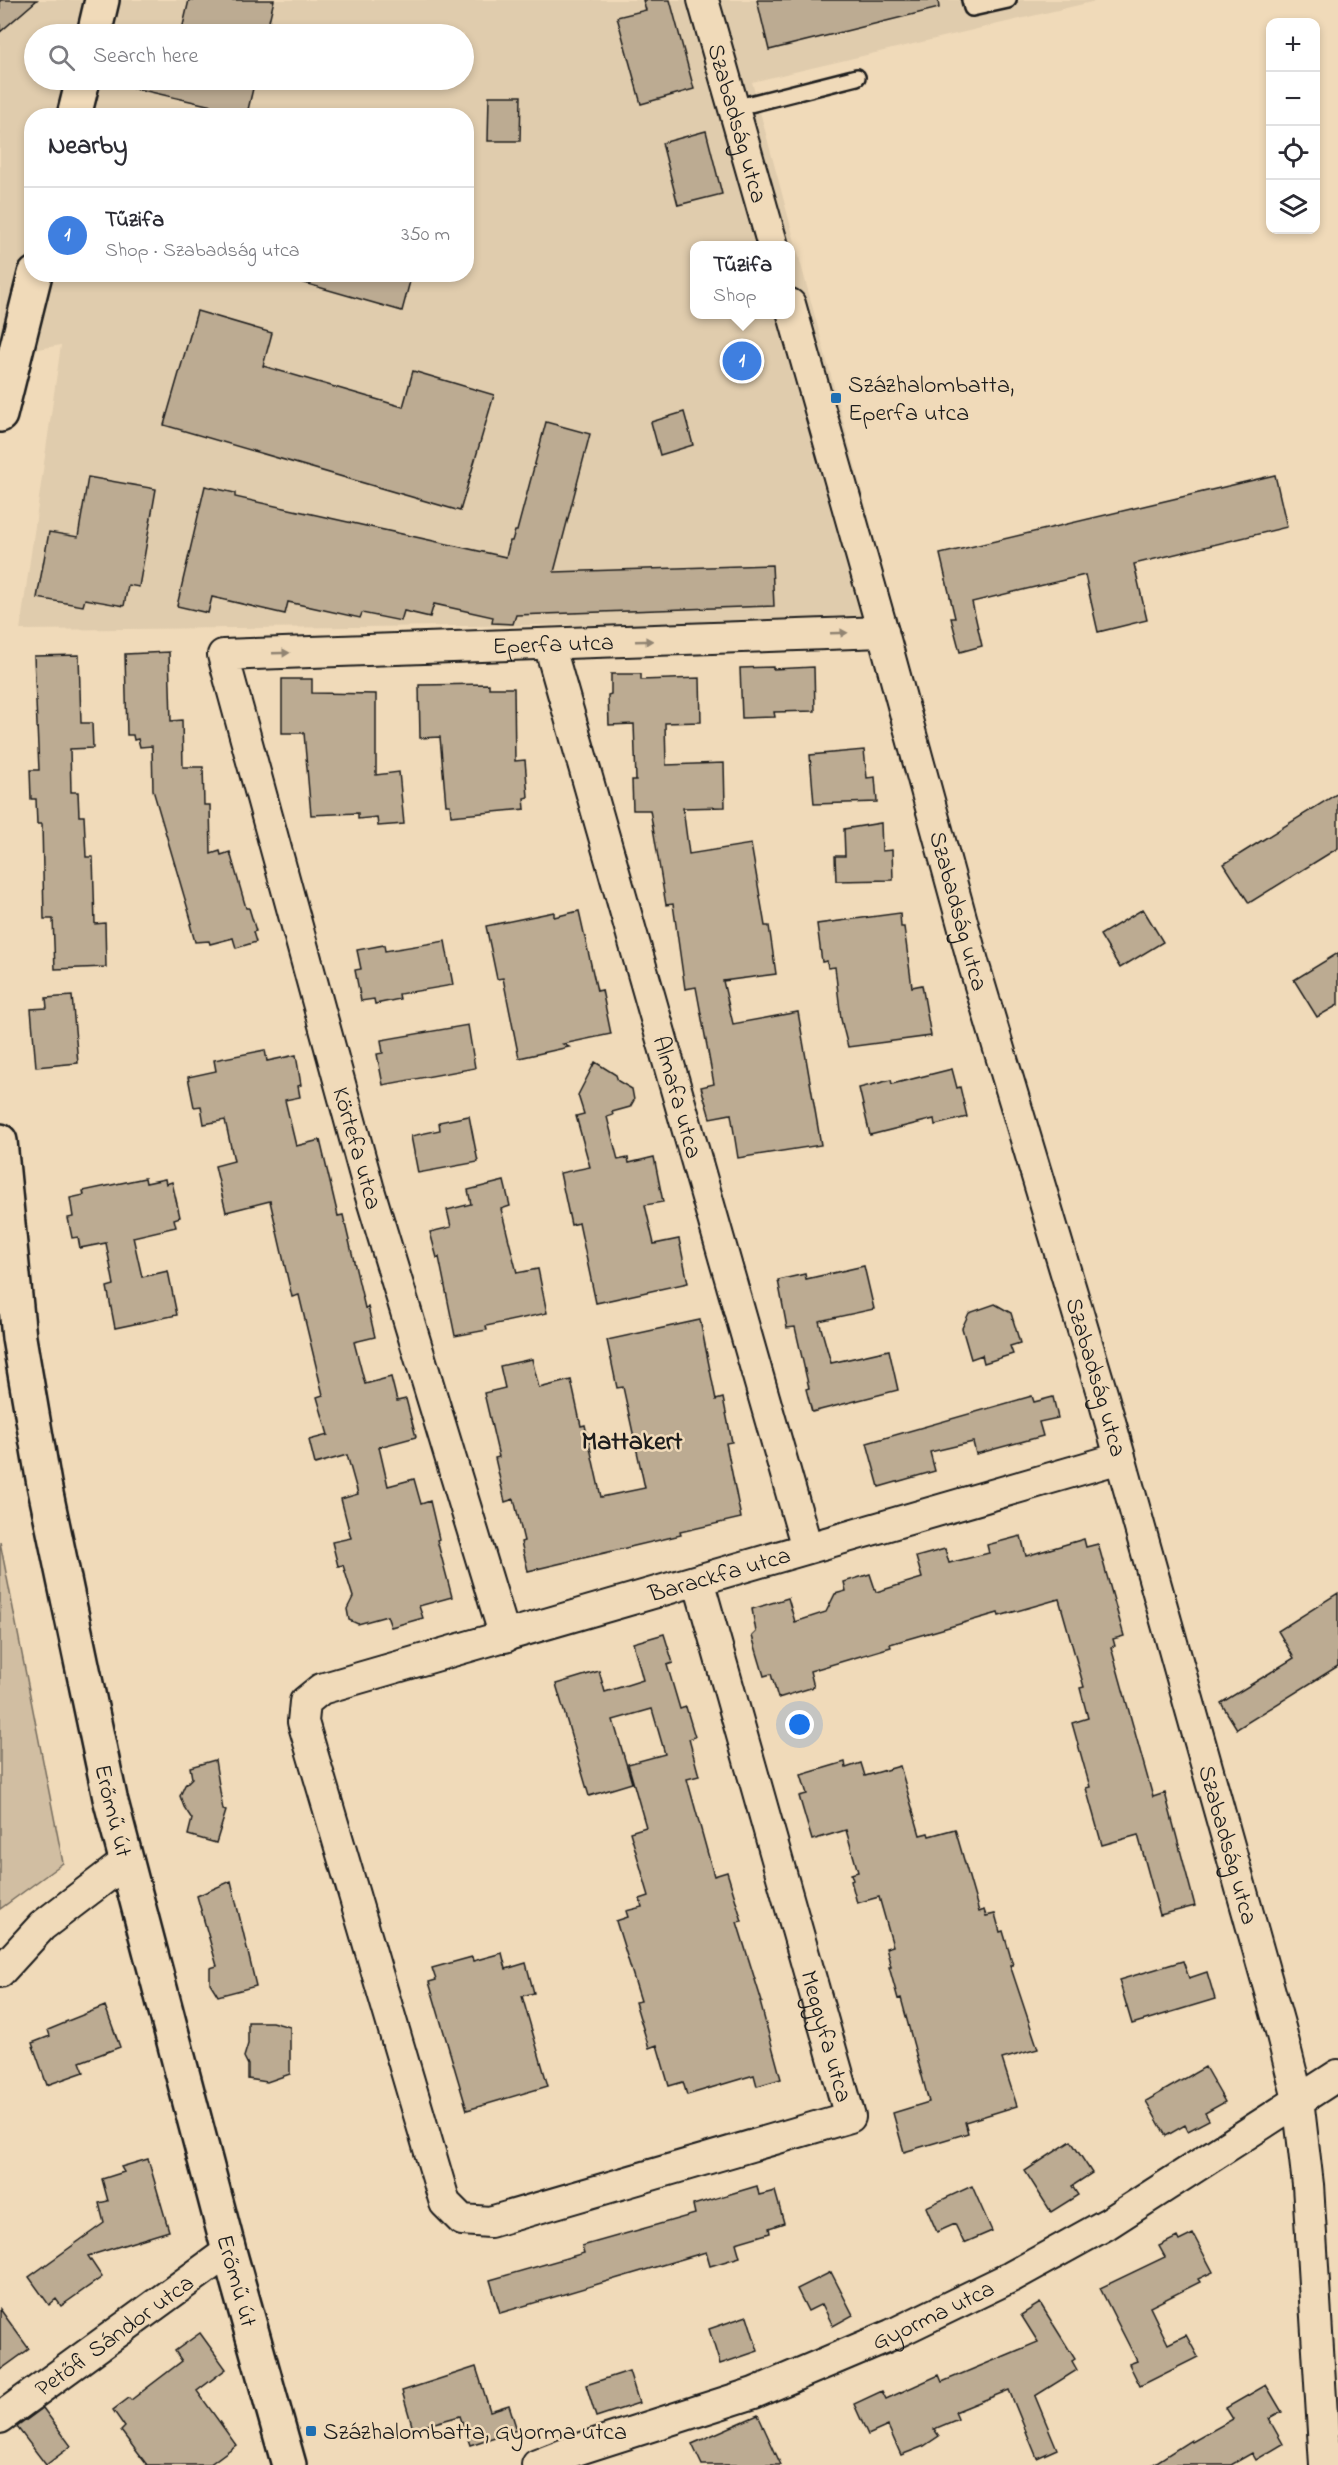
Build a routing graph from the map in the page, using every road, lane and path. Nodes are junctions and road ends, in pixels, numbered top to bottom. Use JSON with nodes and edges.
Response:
{"nodes":[{"id":1,"x":102,"y":0,"type":"edge"},
{"id":2,"x":703,"y":0,"type":"edge"},
{"id":3,"x":970,"y":0,"type":"edge"},
{"id":4,"x":1008,"y":0,"type":"edge"},
{"id":5,"x":96,"y":24,"type":"edge"},
{"id":6,"x":857,"y":78,"type":"dead end"},
{"id":7,"x":80,"y":90,"type":"edge"},
{"id":8,"x":76,"y":108,"type":"edge"},
{"id":9,"x":734,"y":108,"type":"junction"},
{"id":10,"x":772,"y":241,"type":"edge"},
{"id":11,"x":32,"y":282,"type":"edge"},
{"id":12,"x":794,"y":319,"type":"edge"},
{"id":13,"x":0,"y":415,"type":"edge"},
{"id":14,"x":883,"y":632,"type":"junction"},
{"id":15,"x":549,"y":644,"type":"junction"},
{"id":16,"x":223,"y":655,"type":"joint"},
{"id":17,"x":0,"y":1141,"type":"edge"},
{"id":18,"x":1120,"y":1458,"type":"junction"},
{"id":19,"x":807,"y":1548,"type":"junction"},
{"id":20,"x":698,"y":1580,"type":"junction"},
{"id":21,"x":505,"y":1637,"type":"junction"},
{"id":22,"x":321,"y":1689,"type":"joint"},
{"id":23,"x":127,"y":1861,"type":"junction"},
{"id":24,"x":0,"y":1972,"type":"edge"},
{"id":25,"x":1338,"y":2075,"type":"edge"},
{"id":26,"x":1298,"y":2099,"type":"junction"},
{"id":27,"x":229,"y":2251,"type":"junction"},
{"id":28,"x":0,"y":2418,"type":"edge"},
{"id":29,"x":289,"y":2465,"type":"edge"},
{"id":30,"x":537,"y":2465,"type":"edge"},
{"id":31,"x":1325,"y":2465,"type":"edge"}],
"edges":[{"from":1,"to":5,"type":"street"},
{"from":2,"to":9,"type":"street","name":"Szabadság utca"},
{"from":3,"to":4,"type":"lane"},
{"from":6,"to":9,"type":"lane"},
{"from":7,"to":8,"type":"street"},
{"from":9,"to":10,"type":"street","name":"Szabadság utca"},
{"from":11,"to":13,"type":"street"},
{"from":12,"to":14,"type":"street","name":"Szabadság utca"},
{"from":15,"to":14,"type":"street","name":"Eperfa utca","one_way":true},
{"from":14,"to":18,"type":"street","name":"Szabadság utca"},
{"from":16,"to":15,"type":"street","name":"Eperfa utca","one_way":true},
{"from":15,"to":19,"type":"street","name":"Almafa utca"},
{"from":16,"to":21,"type":"street","name":"Körtefa utca"},
{"from":17,"to":23,"type":"street","name":"Erőmű út"},
{"from":18,"to":19,"type":"street","name":"Barackfa utca"},
{"from":18,"to":26,"type":"street","name":"Szabadság utca"},
{"from":19,"to":20,"type":"street","name":"Barackfa utca"},
{"from":20,"to":21,"type":"street","name":"Barackfa utca"},
{"from":20,"to":22,"type":"street","name":"Meggyfa utca"},
{"from":21,"to":22,"type":"street","name":"Barackfa utca"},
{"from":23,"to":24,"type":"street"},
{"from":23,"to":27,"type":"street","name":"Erőmű út"},
{"from":25,"to":26,"type":"street","name":"Gyorma utca"},
{"from":26,"to":30,"type":"street","name":"Gyorma utca"},
{"from":26,"to":31,"type":"street","name":"Szabadság utca"},
{"from":27,"to":28,"type":"street","name":"Petőfi Sándor utca"},
{"from":27,"to":29,"type":"street","name":"Erőmű út"}]}
